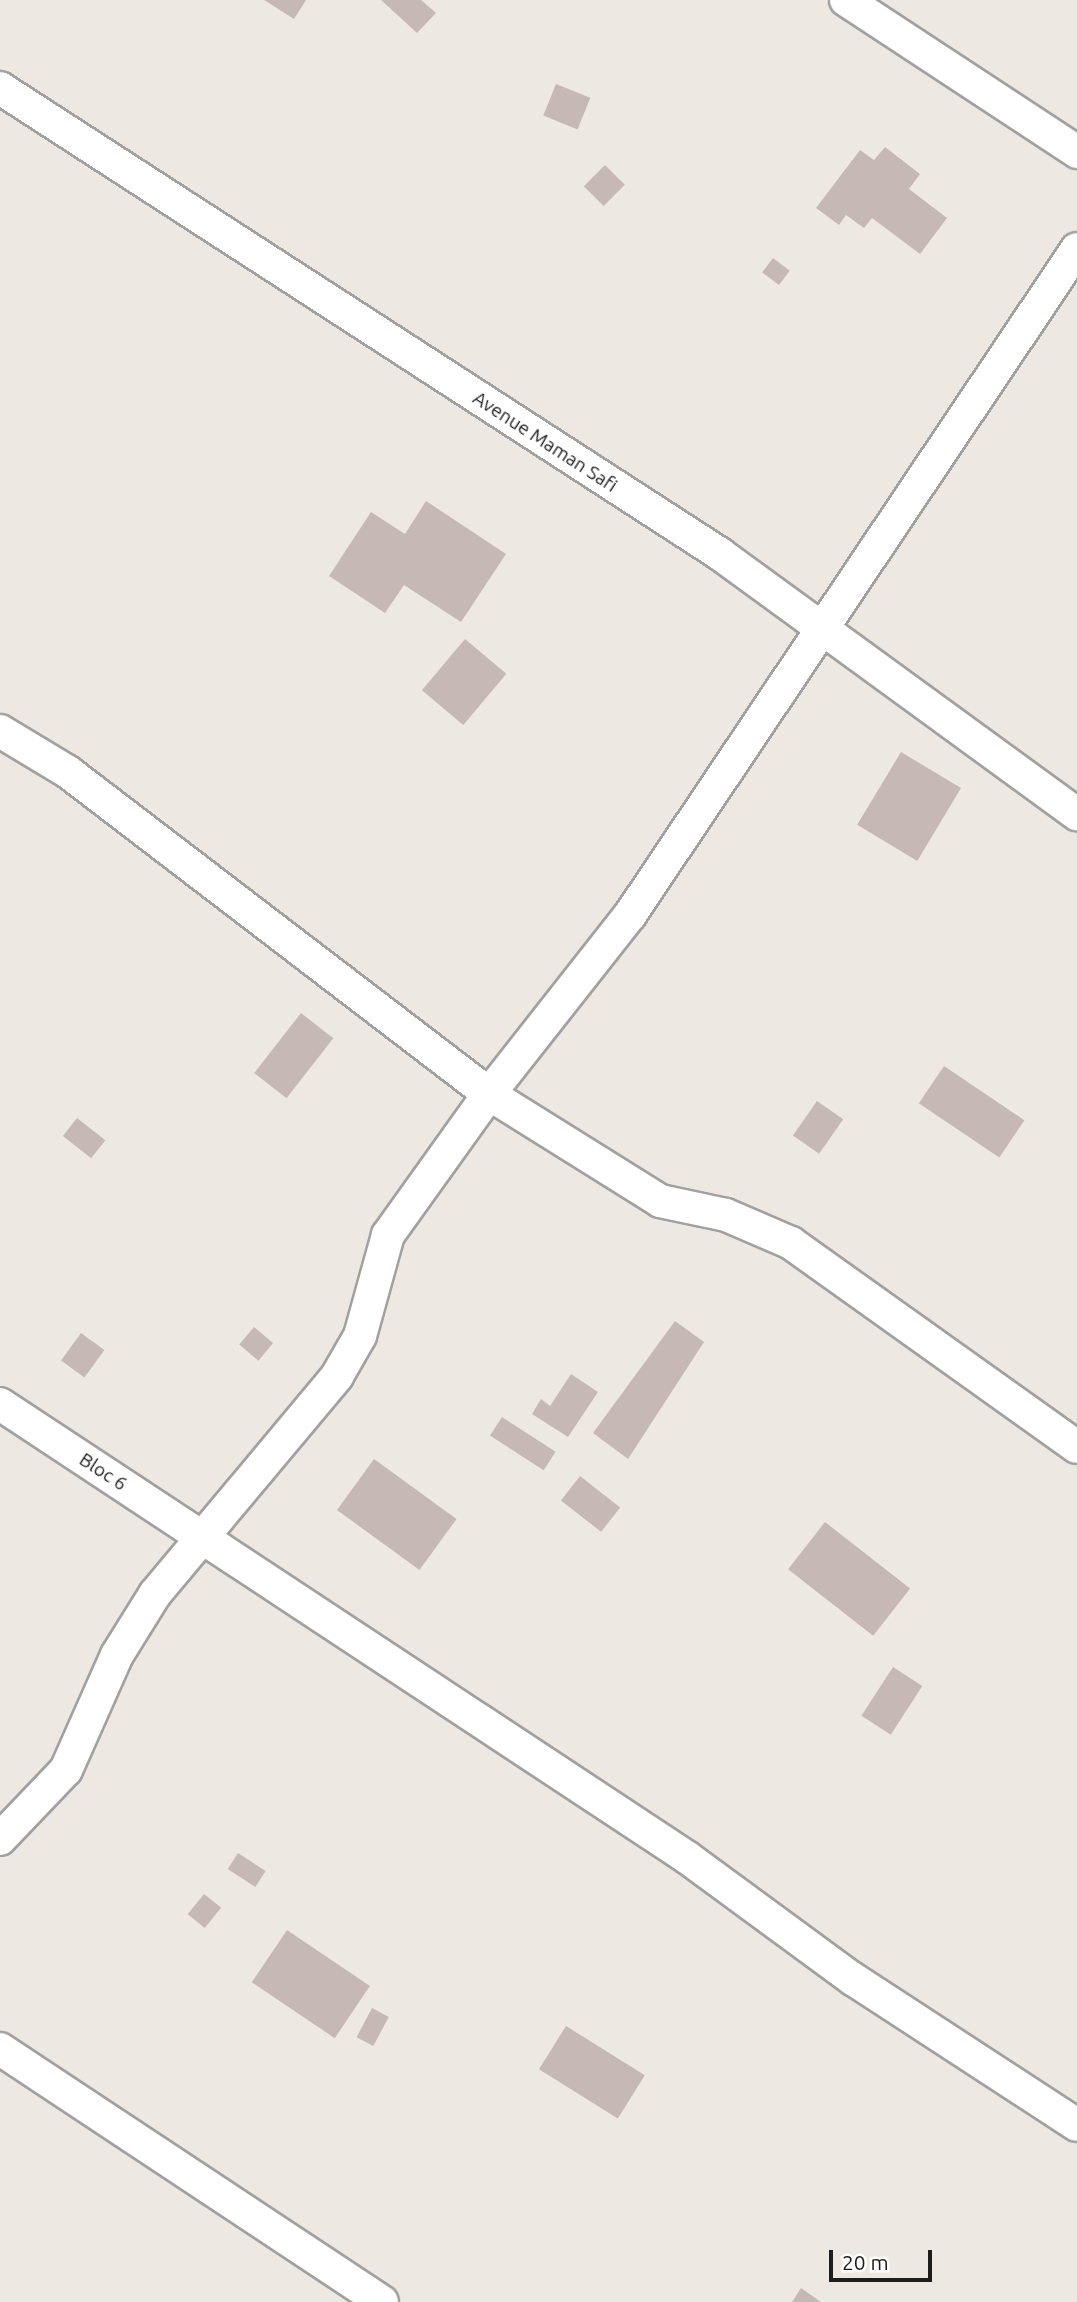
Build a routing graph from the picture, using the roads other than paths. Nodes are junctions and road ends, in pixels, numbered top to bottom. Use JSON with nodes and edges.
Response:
{"nodes":[{"id":1,"x":846,"y":0,"type":"edge"},
{"id":2,"x":0,"y":88,"type":"edge"},
{"id":3,"x":1077,"y":152,"type":"edge"},
{"id":4,"x":1077,"y":249,"type":"edge"},
{"id":5,"x":824,"y":631,"type":"junction"},
{"id":6,"x":0,"y":731,"type":"edge"},
{"id":7,"x":1077,"y":814,"type":"edge"},
{"id":8,"x":489,"y":1094,"type":"junction"},
{"id":9,"x":0,"y":1404,"type":"edge"},
{"id":10,"x":1077,"y":1447,"type":"edge"},
{"id":11,"x":205,"y":1539,"type":"junction"},
{"id":12,"x":0,"y":1839,"type":"edge"},
{"id":13,"x":0,"y":2049,"type":"edge"},
{"id":14,"x":1077,"y":2125,"type":"edge"},
{"id":15,"x":382,"y":2302,"type":"edge"}],
"edges":[{"from":1,"to":3,"type":"street"},
{"from":2,"to":5,"type":"street","name":"Avenue Maman Safi"},
{"from":4,"to":5,"type":"street"},
{"from":5,"to":7,"type":"street","name":"Avenue Maman Safi"},
{"from":5,"to":8,"type":"street"},
{"from":6,"to":8,"type":"street"},
{"from":8,"to":10,"type":"street"},
{"from":8,"to":11,"type":"street"},
{"from":9,"to":11,"type":"street","name":"Bloc 6"},
{"from":11,"to":12,"type":"street"},
{"from":11,"to":14,"type":"street","name":"Bloc 6"},
{"from":13,"to":15,"type":"street"}]}
